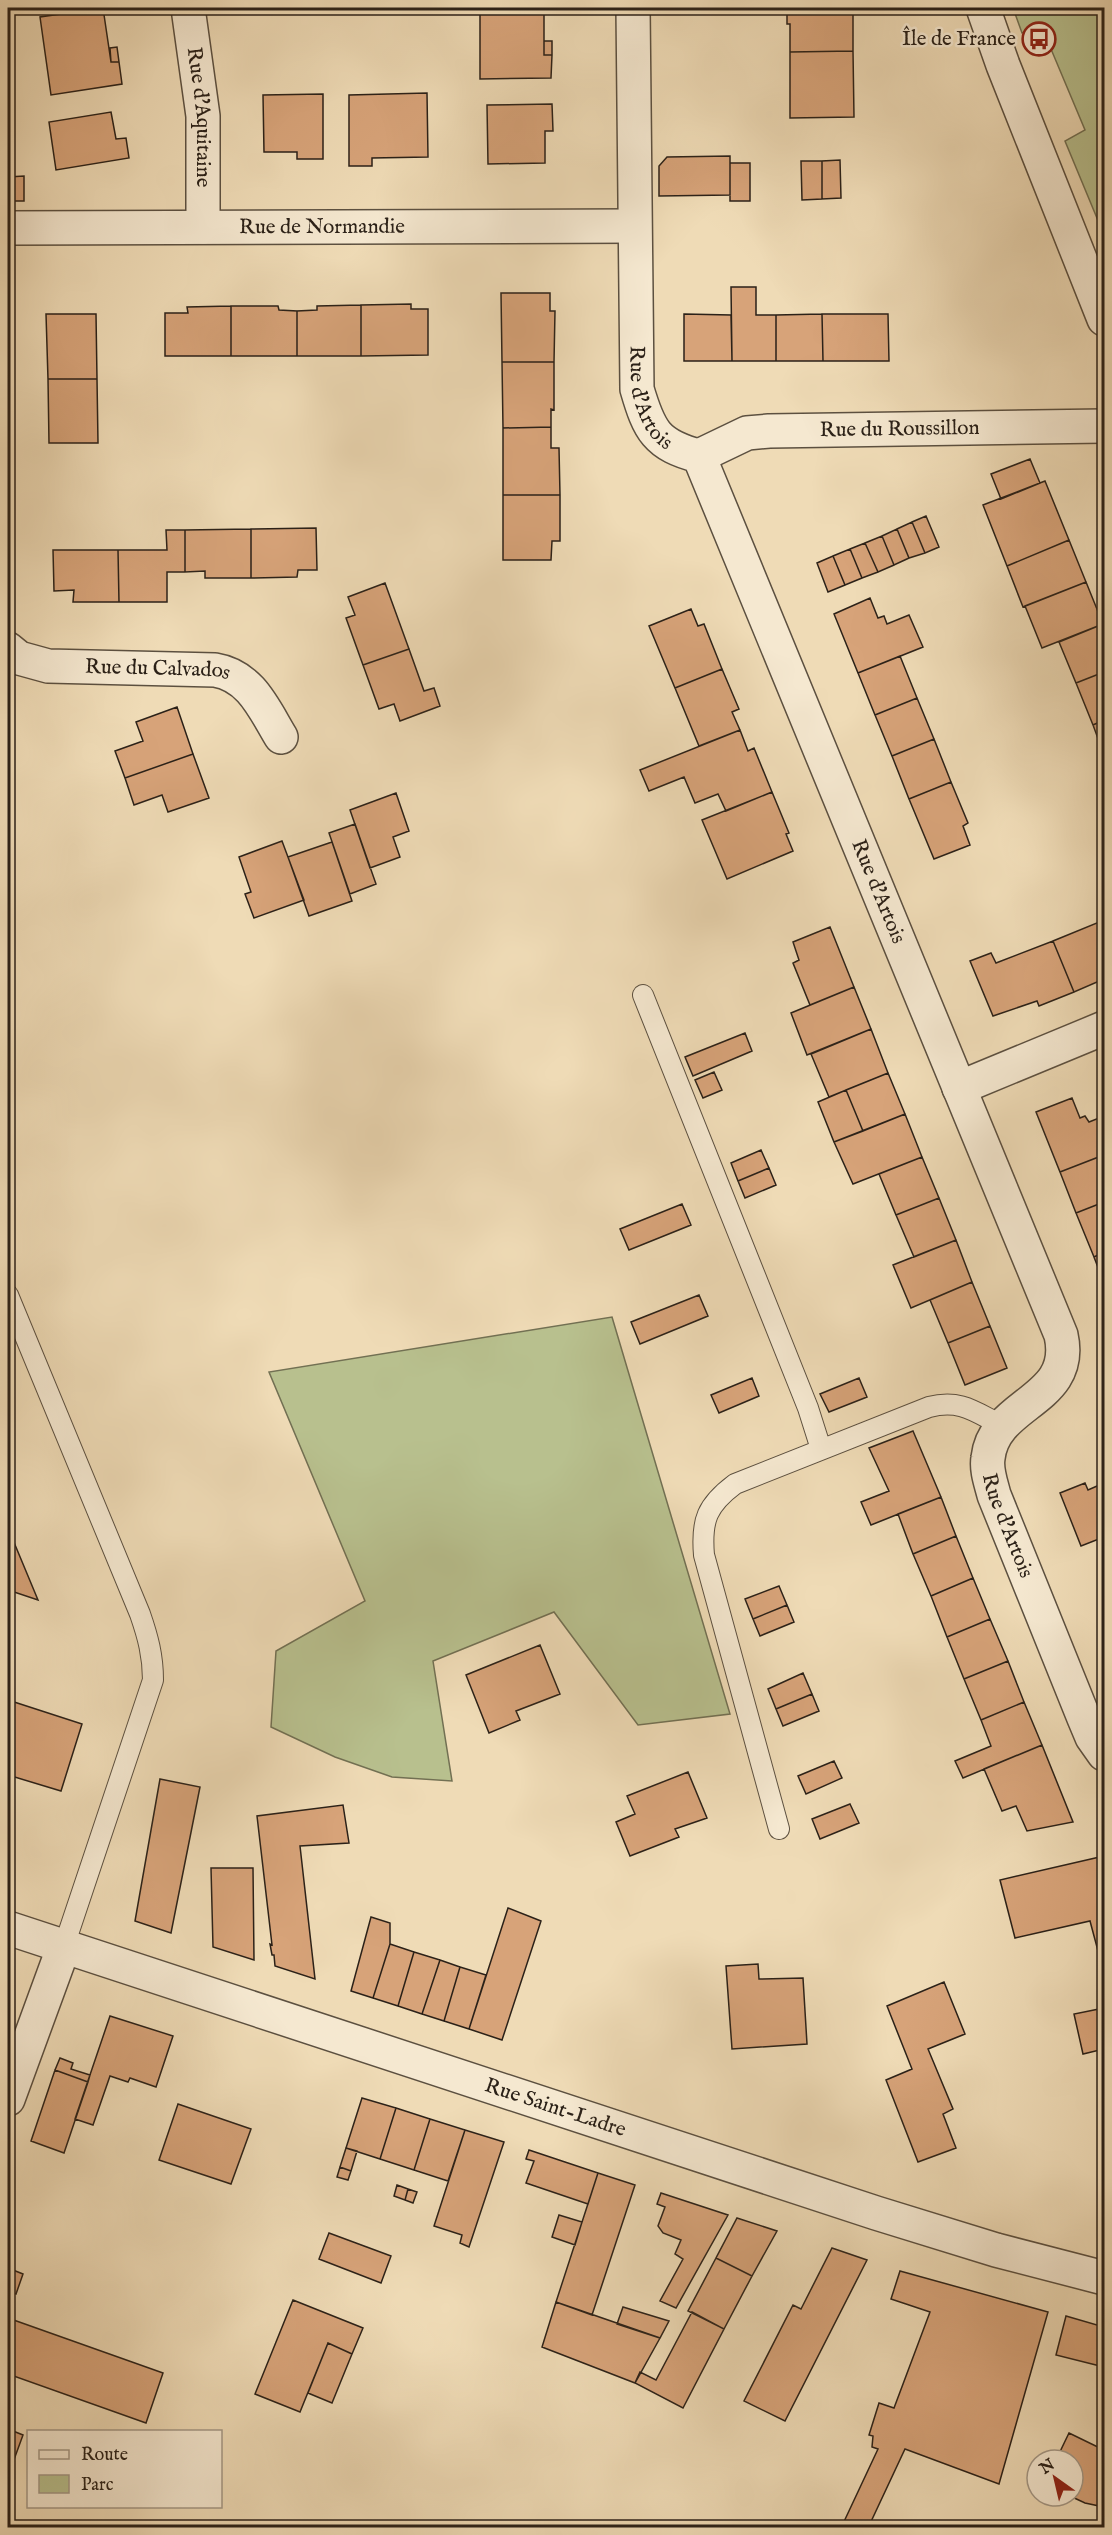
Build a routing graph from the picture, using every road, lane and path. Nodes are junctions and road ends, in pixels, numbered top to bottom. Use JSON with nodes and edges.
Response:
{"nodes":[{"id":1,"x":188,"y":8,"type":"edge"},
{"id":2,"x":633,"y":8,"type":"edge"},
{"id":3,"x":983,"y":8,"type":"edge"},
{"id":4,"x":634,"y":226,"type":"junction"},
{"id":5,"x":203,"y":227,"type":"junction"},
{"id":6,"x":8,"y":228,"type":"edge"},
{"id":7,"x":1104,"y":319,"type":"edge"},
{"id":8,"x":1104,"y":426,"type":"edge"},
{"id":9,"x":699,"y":456,"type":"junction"},
{"id":10,"x":8,"y":649,"type":"edge"},
{"id":11,"x":281,"y":737,"type":"dead end"},
{"id":12,"x":643,"y":995,"type":"dead end"},
{"id":13,"x":1104,"y":1028,"type":"edge"},
{"id":14,"x":959,"y":1088,"type":"junction"},
{"id":15,"x":8,"y":1295,"type":"edge"},
{"id":16,"x":1003,"y":1426,"type":"junction"},
{"id":17,"x":821,"y":1449,"type":"junction"},
{"id":18,"x":1104,"y":1754,"type":"edge"},
{"id":19,"x":778,"y":1829,"type":"dead end"},
{"id":20,"x":8,"y":1928,"type":"edge"},
{"id":21,"x":64,"y":1946,"type":"junction"},
{"id":22,"x":8,"y":2099,"type":"edge"},
{"id":23,"x":1104,"y":2277,"type":"edge"}],
"edges":[{"from":1,"to":5,"type":"street","name":"Rue d'Aquitaine"},
{"from":2,"to":4,"type":"street","name":"Rue d'Artois"},
{"from":3,"to":7,"type":"street"},
{"from":4,"to":5,"type":"street","name":"Rue de Normandie"},
{"from":4,"to":9,"type":"street","name":"Rue d'Artois"},
{"from":5,"to":6,"type":"street","name":"Rue de Normandie"},
{"from":8,"to":9,"type":"street","name":"Rue du Roussillon"},
{"from":9,"to":14,"type":"street","name":"Rue d'Artois"},
{"from":10,"to":11,"type":"street","name":"Rue du Calvados"},
{"from":12,"to":17,"type":"lane"},
{"from":13,"to":14,"type":"street"},
{"from":14,"to":16,"type":"street","name":"Rue d'Artois"},
{"from":15,"to":21,"type":"lane"},
{"from":16,"to":17,"type":"lane"},
{"from":16,"to":18,"type":"street","name":"Rue d'Artois"},
{"from":17,"to":19,"type":"lane"},
{"from":20,"to":21,"type":"street","name":"Rue Saint-Ladre"},
{"from":21,"to":22,"type":"street"},
{"from":21,"to":23,"type":"street","name":"Rue Saint-Ladre"}]}
